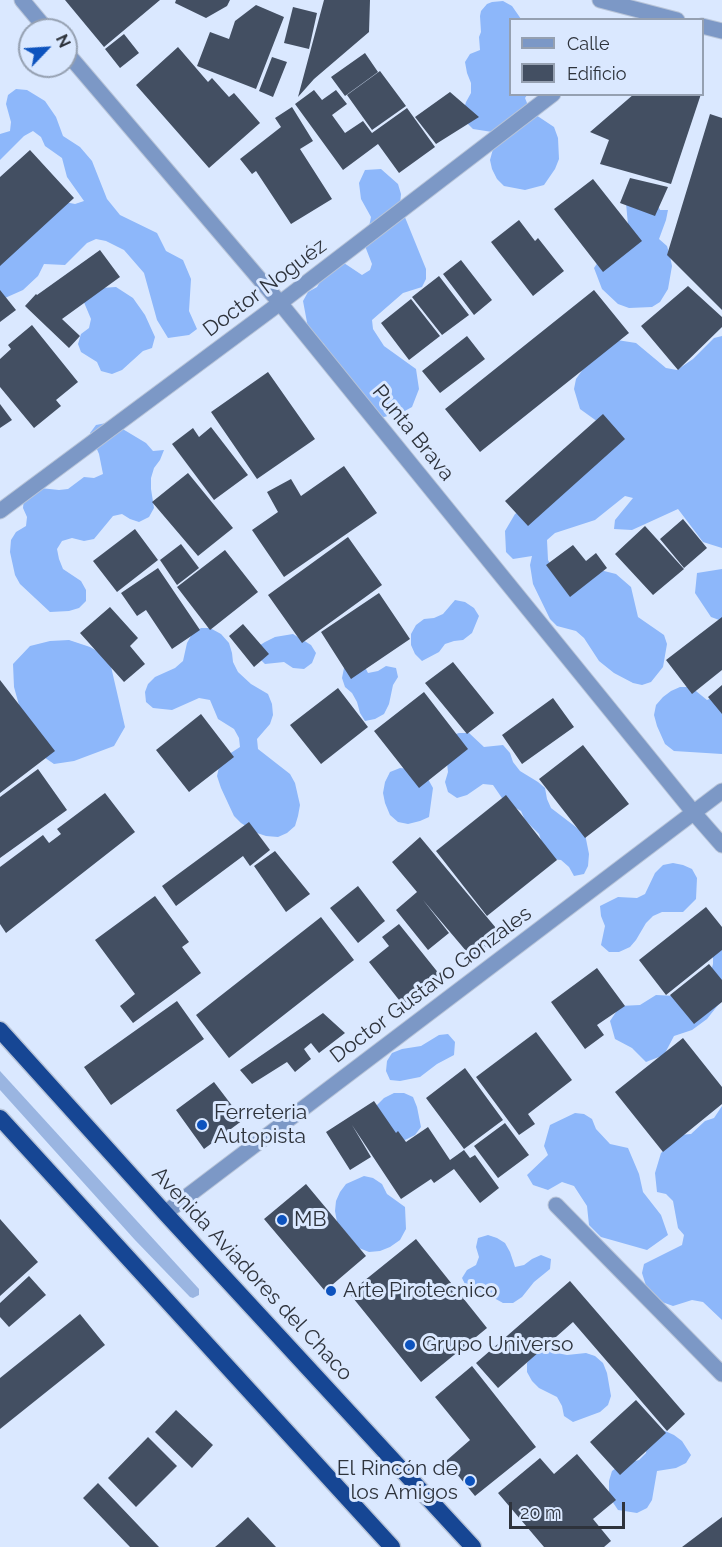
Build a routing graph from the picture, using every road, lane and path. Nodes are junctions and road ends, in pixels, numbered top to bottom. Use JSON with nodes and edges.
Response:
{"nodes":[{"id":1,"x":22,"y":0,"type":"edge"},
{"id":2,"x":600,"y":0,"type":"edge"},
{"id":3,"x":657,"y":11,"type":"edge"},
{"id":4,"x":37,"y":18,"type":"edge"},
{"id":5,"x":673,"y":18,"type":"edge"},
{"id":6,"x":704,"y":26,"type":"edge"},
{"id":7,"x":722,"y":31,"type":"edge"},
{"id":8,"x":78,"y":66,"type":"edge"},
{"id":9,"x":550,"y":96,"type":"edge"},
{"id":10,"x":280,"y":303,"type":"junction"},
{"id":11,"x":0,"y":511,"type":"edge"},
{"id":12,"x":722,"y":791,"type":"edge"},
{"id":13,"x":694,"y":813,"type":"junction"},
{"id":14,"x":722,"y":845,"type":"edge"},
{"id":15,"x":0,"y":1030,"type":"edge"},
{"id":16,"x":0,"y":1118,"type":"edge"},
{"id":17,"x":556,"y":1205,"type":"dead end"},
{"id":18,"x":165,"y":1213,"type":"junction"},
{"id":19,"x":722,"y":1374,"type":"edge"},
{"id":20,"x":392,"y":1547,"type":"edge"},
{"id":21,"x":473,"y":1547,"type":"edge"}],
"edges":[{"from":1,"to":4,"type":"street"},
{"from":2,"to":3,"type":"street"},
{"from":3,"to":5,"type":"street"},
{"from":6,"to":7,"type":"street"},
{"from":8,"to":10,"type":"street","name":"Punta Brava"},
{"from":9,"to":10,"type":"street","name":"Doctor Noguéz"},
{"from":10,"to":11,"type":"street","name":"Doctor Noguéz"},
{"from":10,"to":13,"type":"street","name":"Punta Brava"},
{"from":12,"to":13,"type":"street","name":"Doctor Gustavo Gonzales"},
{"from":13,"to":14,"type":"street","name":"Punta Brava"},
{"from":13,"to":18,"type":"street","name":"Doctor Gustavo Gonzales"},
{"from":15,"to":18,"type":"highway","name":"Avenida Aviadores del Chaco"},
{"from":16,"to":20,"type":"highway"},
{"from":17,"to":19,"type":"street"},
{"from":18,"to":21,"type":"highway","name":"Avenida Aviadores del Chaco"}]}
